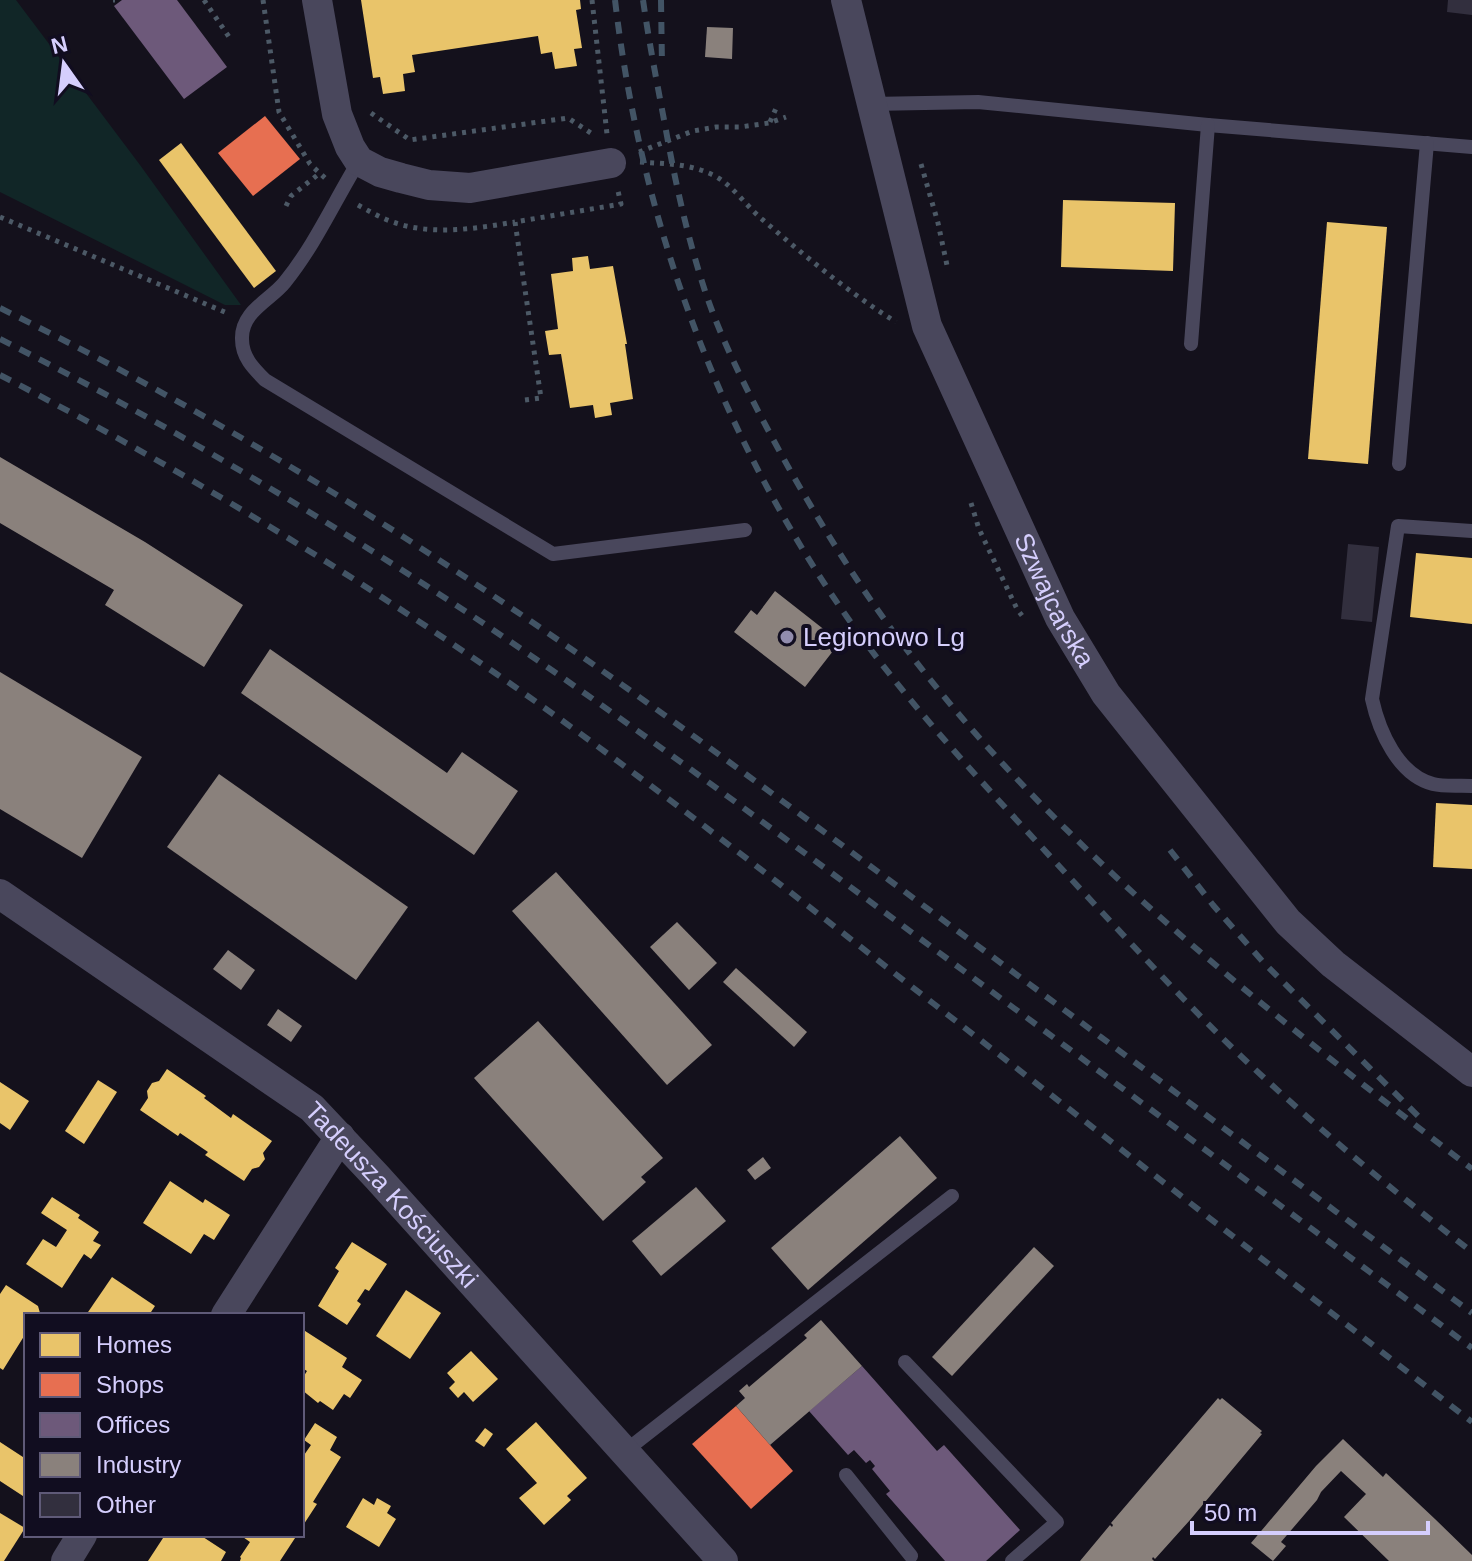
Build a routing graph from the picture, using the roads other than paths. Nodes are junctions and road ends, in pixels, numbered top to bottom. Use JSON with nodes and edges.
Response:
{"nodes":[{"id":1,"x":317,"y":0,"type":"edge"},
{"id":2,"x":846,"y":0,"type":"edge"},
{"id":3,"x":871,"y":104,"type":"junction"},
{"id":4,"x":1208,"y":125,"type":"junction"},
{"id":5,"x":1427,"y":143,"type":"junction"},
{"id":6,"x":1472,"y":147,"type":"edge"},
{"id":7,"x":615,"y":156,"type":"road end"},
{"id":8,"x":359,"y":161,"type":"junction"},
{"id":9,"x":1191,"y":344,"type":"dead end"},
{"id":10,"x":1399,"y":464,"type":"dead end"},
{"id":11,"x":745,"y":530,"type":"dead end"},
{"id":12,"x":1472,"y":531,"type":"edge"},
{"id":13,"x":1472,"y":786,"type":"edge"},
{"id":14,"x":0,"y":894,"type":"edge"},
{"id":15,"x":1472,"y":1072,"type":"edge"},
{"id":16,"x":340,"y":1137,"type":"junction"},
{"id":17,"x":952,"y":1196,"type":"dead end"},
{"id":18,"x":227,"y":1313,"type":"edge"},
{"id":19,"x":905,"y":1362,"type":"dead end"},
{"id":20,"x":624,"y":1452,"type":"junction"},
{"id":21,"x":846,"y":1475,"type":"dead end"},
{"id":22,"x":910,"y":1559,"type":"edge"},
{"id":23,"x":723,"y":1561,"type":"edge"},
{"id":24,"x":1012,"y":1561,"type":"edge"}],
"edges":[{"from":1,"to":8,"type":"street"},
{"from":2,"to":3,"type":"street","name":"Szwajcarska"},
{"from":3,"to":4,"type":"lane"},
{"from":3,"to":15,"type":"street","name":"Szwajcarska"},
{"from":4,"to":5,"type":"lane"},
{"from":4,"to":9,"type":"lane"},
{"from":5,"to":6,"type":"lane"},
{"from":5,"to":10,"type":"lane"},
{"from":7,"to":8,"type":"street"},
{"from":8,"to":11,"type":"lane"},
{"from":12,"to":13,"type":"lane"},
{"from":14,"to":16,"type":"street","name":"Tadeusza Kościuszki"},
{"from":16,"to":18,"type":"street"},
{"from":16,"to":20,"type":"street","name":"Tadeusza Kościuszki"},
{"from":17,"to":20,"type":"lane"},
{"from":19,"to":24,"type":"lane"},
{"from":20,"to":23,"type":"street","name":"Tadeusza Kościuszki"},
{"from":21,"to":22,"type":"lane"}]}
